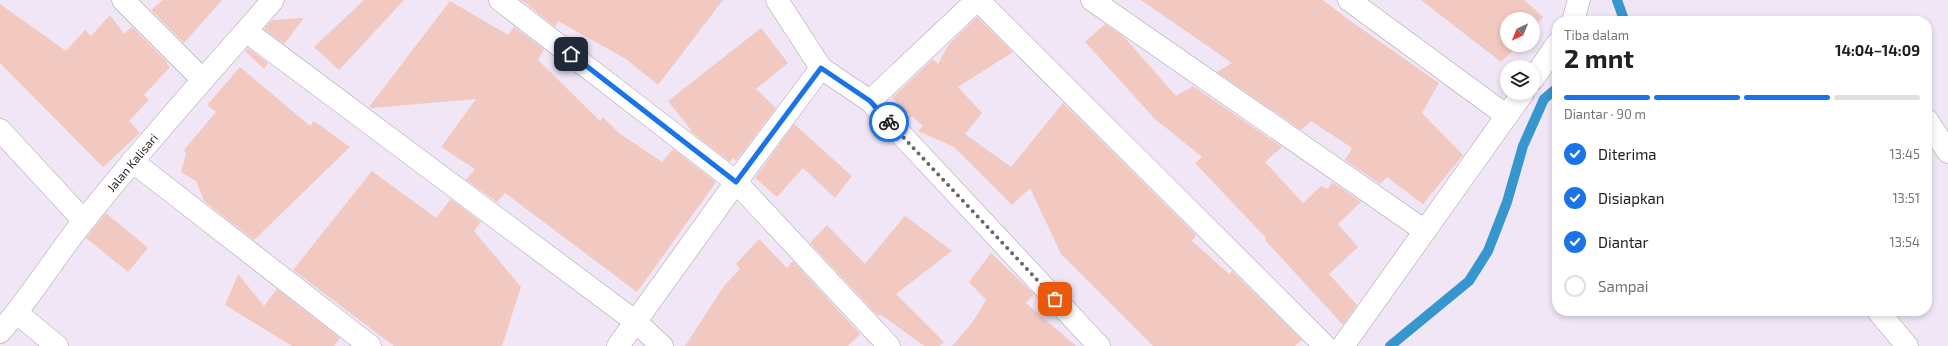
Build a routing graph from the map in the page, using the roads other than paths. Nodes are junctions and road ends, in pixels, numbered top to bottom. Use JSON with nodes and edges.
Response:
{"nodes":[{"id":1,"x":123,"y":0,"type":"edge"},
{"id":2,"x":273,"y":0,"type":"edge"},
{"id":3,"x":500,"y":0,"type":"edge"},
{"id":4,"x":778,"y":0,"type":"edge"},
{"id":5,"x":977,"y":0,"type":"edge"},
{"id":6,"x":1092,"y":0,"type":"edge"},
{"id":7,"x":1350,"y":0,"type":"edge"},
{"id":8,"x":1579,"y":0,"type":"edge"},
{"id":9,"x":1574,"y":16,"type":"edge"},
{"id":10,"x":246,"y":31,"type":"junction"},
{"id":11,"x":1552,"y":51,"type":"edge"},
{"id":12,"x":821,"y":68,"type":"junction"},
{"id":13,"x":1540,"y":69,"type":"edge"},
{"id":14,"x":202,"y":79,"type":"junction"},
{"id":15,"x":1518,"y":100,"type":"edge"},
{"id":16,"x":870,"y":101,"type":"junction"},
{"id":17,"x":1507,"y":116,"type":"junction"},
{"id":18,"x":1932,"y":128,"type":"edge"},
{"id":19,"x":0,"y":130,"type":"edge"},
{"id":20,"x":1948,"y":152,"type":"edge"},
{"id":21,"x":132,"y":162,"type":"junction"},
{"id":22,"x":736,"y":182,"type":"junction"},
{"id":23,"x":84,"y":220,"type":"junction"},
{"id":24,"x":1425,"y":231,"type":"junction"},
{"id":25,"x":17,"y":313,"type":"junction"},
{"id":26,"x":1882,"y":316,"type":"edge"},
{"id":27,"x":636,"y":322,"type":"junction"},
{"id":28,"x":0,"y":332,"type":"edge"},
{"id":29,"x":57,"y":346,"type":"edge"},
{"id":30,"x":370,"y":346,"type":"edge"},
{"id":31,"x":618,"y":346,"type":"edge"},
{"id":32,"x":662,"y":346,"type":"edge"},
{"id":33,"x":889,"y":346,"type":"edge"},
{"id":34,"x":1099,"y":346,"type":"edge"},
{"id":35,"x":1325,"y":346,"type":"edge"},
{"id":36,"x":1344,"y":346,"type":"edge"},
{"id":37,"x":1907,"y":346,"type":"edge"}],
"edges":[{"from":1,"to":14,"type":"street"},
{"from":2,"to":10,"type":"street","name":"Jalan Kalisari"},
{"from":3,"to":22,"type":"street"},
{"from":4,"to":12,"type":"street"},
{"from":5,"to":16,"type":"street"},
{"from":5,"to":35,"type":"street"},
{"from":6,"to":24,"type":"street"},
{"from":7,"to":17,"type":"street"},
{"from":8,"to":9,"type":"street"},
{"from":10,"to":14,"type":"street","name":"Jalan Kalisari"},
{"from":10,"to":27,"type":"street"},
{"from":11,"to":13,"type":"street"},
{"from":12,"to":16,"type":"street"},
{"from":12,"to":22,"type":"street"},
{"from":14,"to":21,"type":"street","name":"Jalan Kalisari"},
{"from":15,"to":17,"type":"street"},
{"from":16,"to":34,"type":"street"},
{"from":17,"to":24,"type":"street"},
{"from":18,"to":20,"type":"street"},
{"from":19,"to":23,"type":"street"},
{"from":21,"to":23,"type":"street","name":"Jalan Kalisari"},
{"from":21,"to":30,"type":"street"},
{"from":22,"to":27,"type":"street"},
{"from":22,"to":33,"type":"street"},
{"from":23,"to":25,"type":"street","name":"Jalan Kalisari"},
{"from":24,"to":36,"type":"street"},
{"from":25,"to":28,"type":"street","name":"Jalan Kalisari"},
{"from":25,"to":29,"type":"street"},
{"from":26,"to":37,"type":"street"},
{"from":27,"to":31,"type":"street"},
{"from":27,"to":32,"type":"street"}]}
